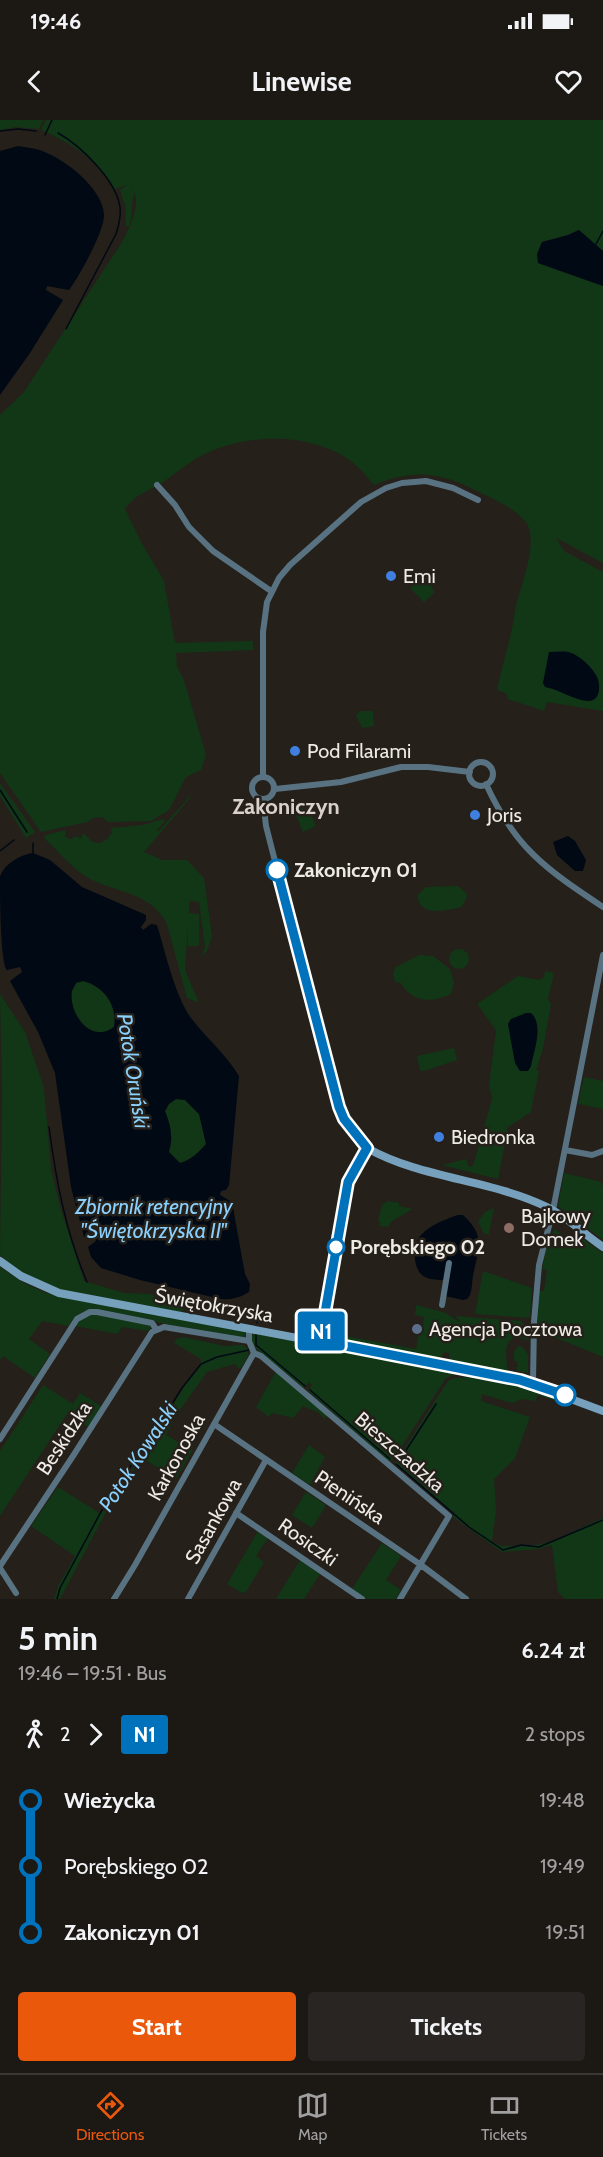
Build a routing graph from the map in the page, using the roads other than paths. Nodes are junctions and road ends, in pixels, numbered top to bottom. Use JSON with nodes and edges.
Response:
{"nodes":[{"id":1,"x":157,"y":485,"type":"dead end"},
{"id":2,"x":478,"y":500,"type":"dead end"},
{"id":3,"x":271,"y":591,"type":"junction"},
{"id":4,"x":470,"y":772,"type":"junction"},
{"id":5,"x":263,"y":777,"type":"junction"},
{"id":6,"x":486,"y":784,"type":"junction"},
{"id":7,"x":275,"y":789,"type":"junction"},
{"id":8,"x":263,"y":800,"type":"junction"},
{"id":9,"x":603,"y":907,"type":"edge"},
{"id":10,"x":603,"y":955,"type":"edge"},
{"id":11,"x":367,"y":1148,"type":"junction"},
{"id":12,"x":565,"y":1150,"type":"junction"},
{"id":13,"x":603,"y":1151,"type":"edge"},
{"id":14,"x":554,"y":1210,"type":"junction"},
{"id":15,"x":603,"y":1247,"type":"edge"},
{"id":16,"x":0,"y":1261,"type":"edge"},
{"id":17,"x":449,"y":1263,"type":"dead end"},
{"id":18,"x":442,"y":1305,"type":"dead end"},
{"id":19,"x":156,"y":1329,"type":"junction"},
{"id":20,"x":249,"y":1329,"type":"junction"},
{"id":21,"x":249,"y":1341,"type":"junction"},
{"id":22,"x":320,"y":1341,"type":"junction"},
{"id":23,"x":254,"y":1353,"type":"junction"},
{"id":24,"x":533,"y":1383,"type":"junction"},
{"id":25,"x":603,"y":1411,"type":"edge"},
{"id":26,"x":214,"y":1424,"type":"junction"},
{"id":27,"x":0,"y":1439,"type":"edge"},
{"id":28,"x":266,"y":1460,"type":"junction"},
{"id":29,"x":236,"y":1513,"type":"junction"},
{"id":30,"x":421,"y":1565,"type":"junction"},
{"id":31,"x":0,"y":1567,"type":"edge"},
{"id":32,"x":16,"y":1593,"type":"dead end"},
{"id":33,"x":114,"y":1599,"type":"edge"},
{"id":34,"x":188,"y":1599,"type":"edge"},
{"id":35,"x":362,"y":1599,"type":"edge"},
{"id":36,"x":400,"y":1599,"type":"edge"},
{"id":37,"x":466,"y":1599,"type":"edge"}],
"edges":[{"from":1,"to":3,"type":"street"},
{"from":2,"to":3,"type":"street"},
{"from":3,"to":5,"type":"street"},
{"from":4,"to":6,"type":"street"},
{"from":4,"to":6,"type":"street"},
{"from":4,"to":7,"type":"street"},
{"from":5,"to":7,"type":"street"},
{"from":5,"to":8,"type":"street"},
{"from":6,"to":9,"type":"street"},
{"from":7,"to":8,"type":"street"},
{"from":8,"to":11,"type":"street"},
{"from":10,"to":12,"type":"street"},
{"from":11,"to":14,"type":"main road"},
{"from":11,"to":22,"type":"main road"},
{"from":12,"to":13,"type":"street"},
{"from":12,"to":14,"type":"street"},
{"from":14,"to":15,"type":"main road"},
{"from":14,"to":24,"type":"street"},
{"from":16,"to":20,"type":"main road","name":"Świętokrzyska"},
{"from":17,"to":18,"type":"street"},
{"from":19,"to":21,"type":"street","name":"Świętokrzyska"},
{"from":19,"to":27,"type":"street","name":"Świętokrzyska"},
{"from":19,"to":31,"type":"street","name":"Beskidzka"},
{"from":20,"to":21,"type":"street"},
{"from":20,"to":22,"type":"main road","name":"Świętokrzyska"},
{"from":21,"to":23,"type":"street"},
{"from":22,"to":24,"type":"main road","name":"Świętokrzyska"},
{"from":23,"to":26,"type":"street","name":"Karkonoska"},
{"from":23,"to":30,"type":"street","name":"Bieszczadzka"},
{"from":24,"to":25,"type":"main road","name":"Świętokrzyska"},
{"from":26,"to":28,"type":"street","name":"Pienińska"},
{"from":26,"to":33,"type":"street","name":"Karkonoska"},
{"from":28,"to":29,"type":"street","name":"Sasankowa"},
{"from":28,"to":30,"type":"street","name":"Pienińska"},
{"from":29,"to":34,"type":"street","name":"Sasankowa"},
{"from":29,"to":35,"type":"street","name":"Rosiczki"},
{"from":30,"to":36,"type":"street","name":"Bieszczadzka"},
{"from":30,"to":37,"type":"street","name":"Pienińska"},
{"from":31,"to":32,"type":"street"}]}
